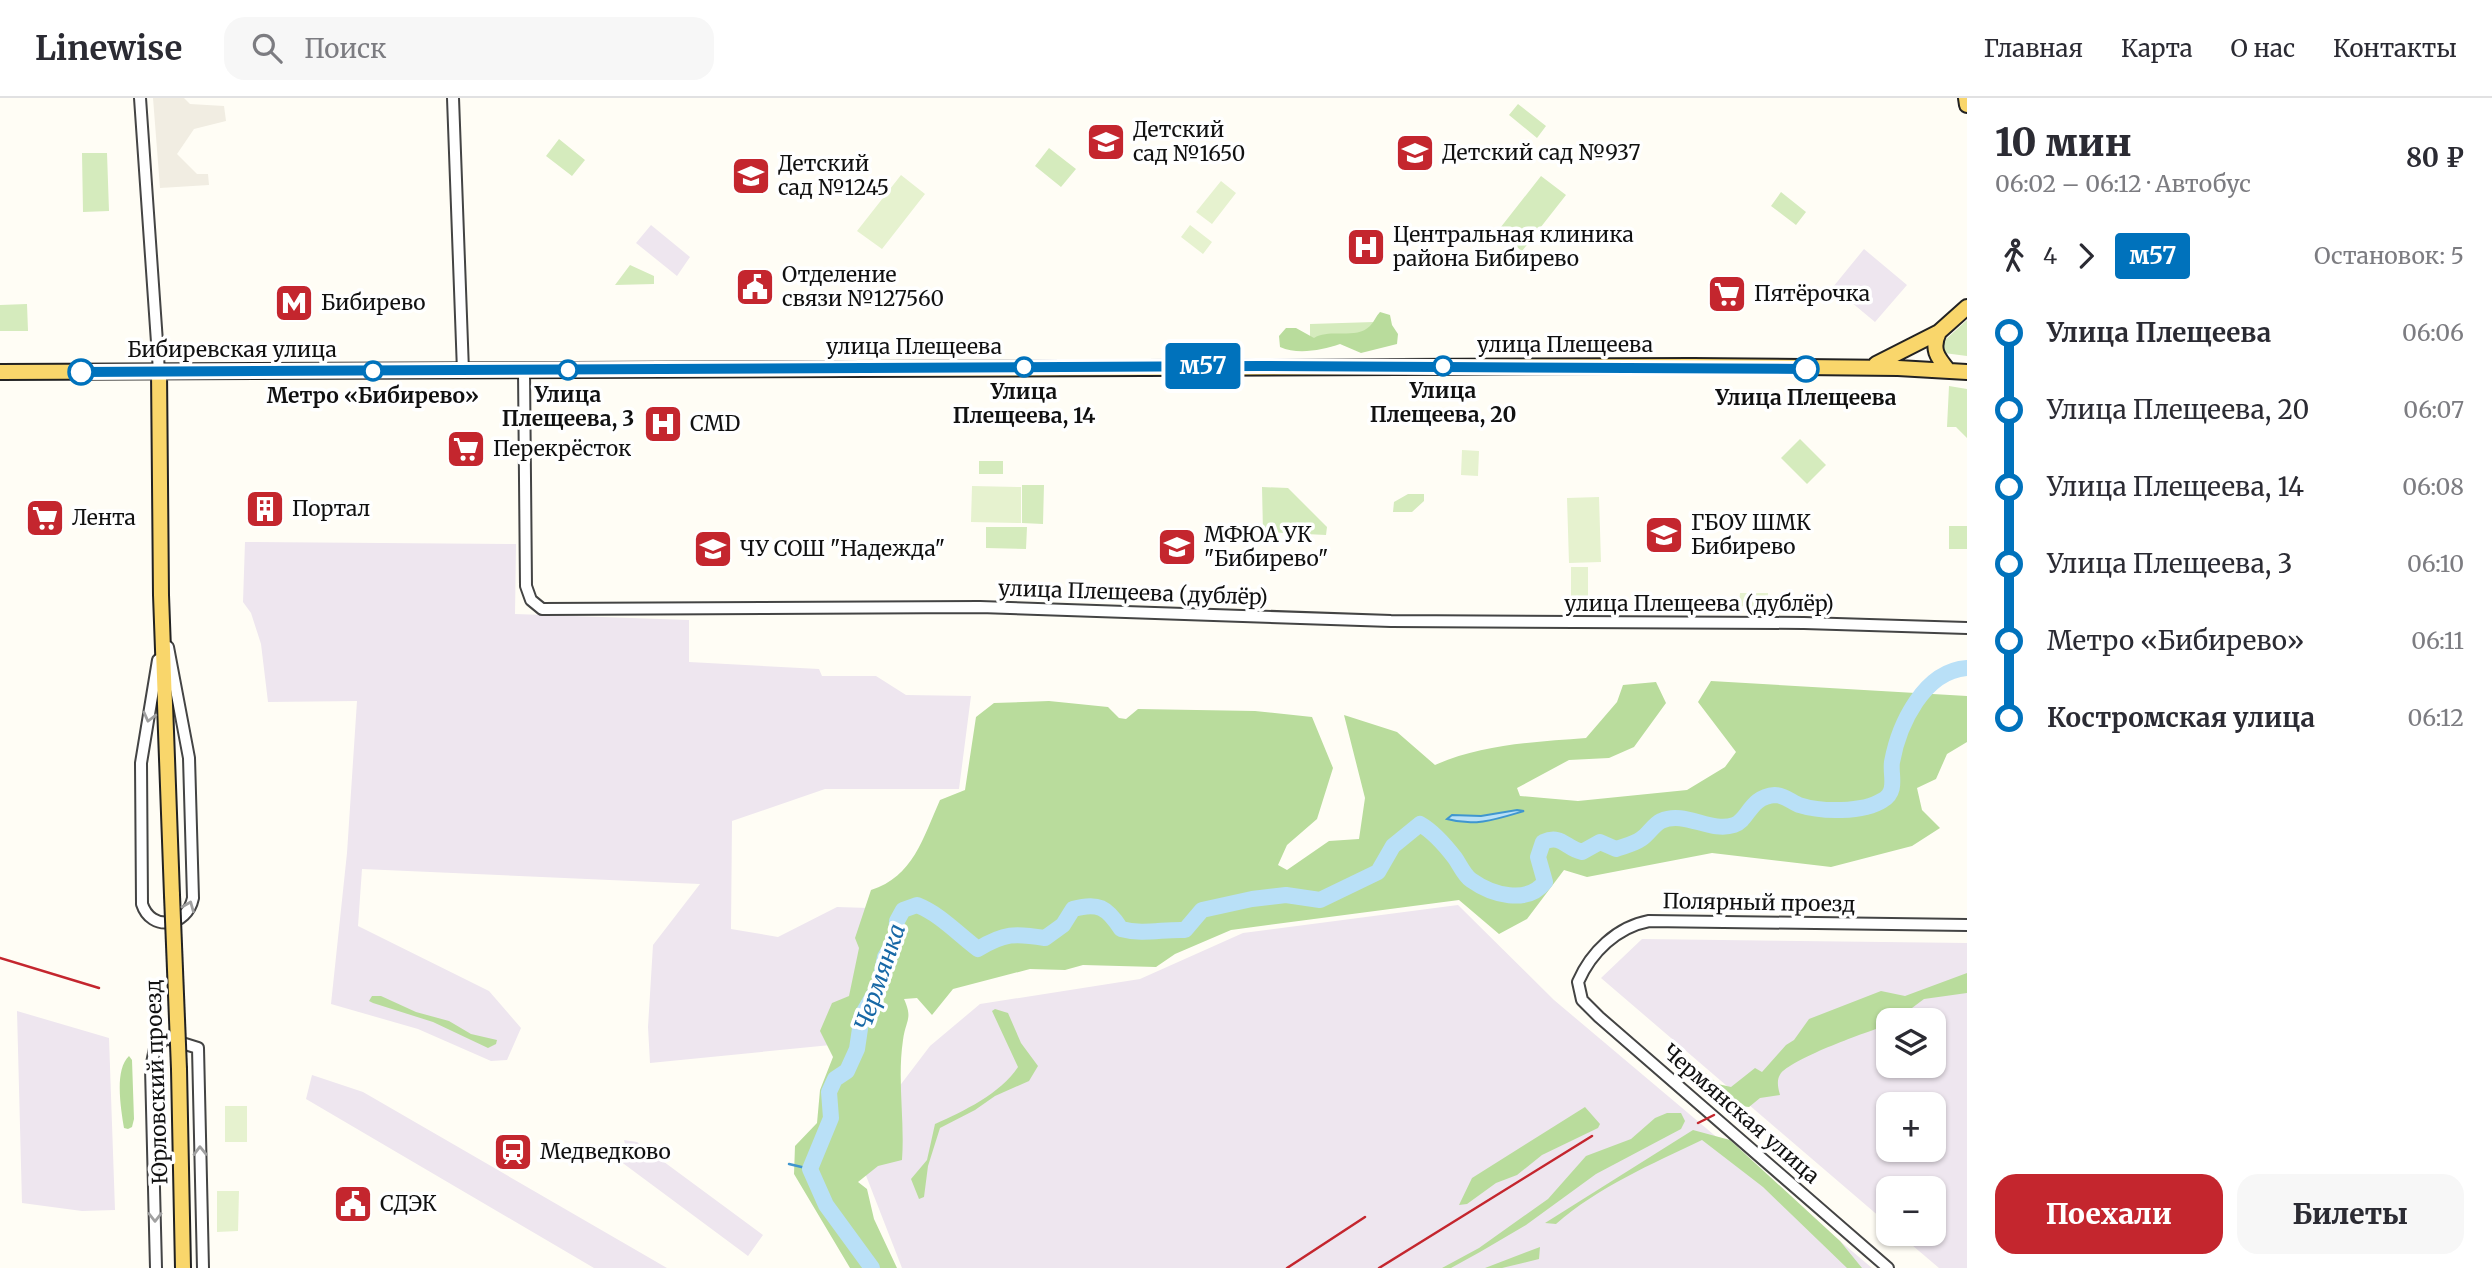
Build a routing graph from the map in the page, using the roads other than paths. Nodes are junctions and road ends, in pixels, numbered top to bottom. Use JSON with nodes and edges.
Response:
{"nodes":[{"id":1,"x":140,"y":98,"type":"edge"},
{"id":2,"x":453,"y":98,"type":"edge"},
{"id":3,"x":1966,"y":98,"type":"edge"},
{"id":4,"x":1967,"y":105,"type":"edge"},
{"id":5,"x":1967,"y":307,"type":"edge"},
{"id":6,"x":1939,"y":332,"type":"junction"},
{"id":7,"x":1869,"y":367,"type":"junction"},
{"id":8,"x":1948,"y":370,"type":"junction"},
{"id":9,"x":159,"y":371,"type":"junction"},
{"id":10,"x":463,"y":371,"type":"junction"},
{"id":11,"x":524,"y":371,"type":"junction"},
{"id":12,"x":0,"y":372,"type":"edge"},
{"id":13,"x":1967,"y":372,"type":"edge"},
{"id":14,"x":161,"y":596,"type":"junction"},
{"id":15,"x":162,"y":625,"type":"junction"},
{"id":16,"x":1967,"y":628,"type":"edge"},
{"id":17,"x":1967,"y":925,"type":"edge"},
{"id":18,"x":1578,"y":982,"type":"joint"},
{"id":19,"x":156,"y":1268,"type":"edge"},
{"id":20,"x":183,"y":1268,"type":"edge"},
{"id":21,"x":203,"y":1268,"type":"edge"},
{"id":22,"x":1888,"y":1268,"type":"edge"}],
"edges":[{"from":1,"to":9,"type":"street"},
{"from":2,"to":10,"type":"street"},
{"from":3,"to":4,"type":"main road"},
{"from":5,"to":6,"type":"main road","name":"улица Плещеева"},
{"from":6,"to":7,"type":"main road","name":"улица Плещеева"},
{"from":6,"to":8,"type":"main road"},
{"from":7,"to":8,"type":"main road","name":"улица Плещеева"},
{"from":7,"to":11,"type":"main road","name":"улица Плещеева"},
{"from":8,"to":13,"type":"main road","name":"улица Плещеева"},
{"from":9,"to":10,"type":"main road","name":"Бибиревская улица"},
{"from":9,"to":12,"type":"main road","name":"Бибиревская улица"},
{"from":9,"to":14,"type":"main road","name":"Юрловский проезд"},
{"from":10,"to":11,"type":"main road","name":"улица Плещеева"},
{"from":11,"to":16,"type":"street","name":"улица Плещеева (дублёр)"},
{"from":14,"to":15,"type":"main road","name":"Юрловский проезд"},
{"from":15,"to":14,"type":"street","one_way":true},
{"from":15,"to":20,"type":"main road","name":"Юрловский проезд","bridge":true},
{"from":17,"to":18,"type":"street","name":"Полярный проезд"},
{"from":18,"to":22,"type":"street","name":"Чермянская улица"},
{"from":21,"to":19,"type":"street","one_way":true}]}
